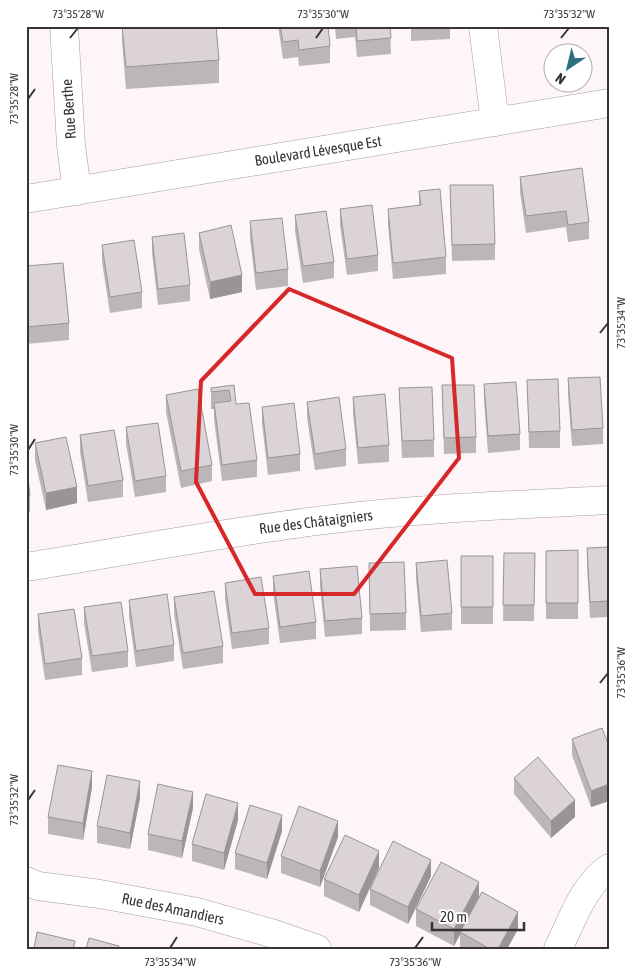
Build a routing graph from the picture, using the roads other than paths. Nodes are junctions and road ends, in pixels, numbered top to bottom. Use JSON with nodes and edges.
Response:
{"nodes":[{"id":1,"x":64,"y":26,"type":"edge"},
{"id":2,"x":483,"y":26,"type":"edge"},
{"id":3,"x":609,"y":103,"type":"edge"},
{"id":4,"x":495,"y":122,"type":"junction"},
{"id":5,"x":77,"y":191,"type":"junction"},
{"id":6,"x":26,"y":198,"type":"edge"},
{"id":7,"x":609,"y":500,"type":"edge"},
{"id":8,"x":26,"y":567,"type":"edge"},
{"id":9,"x":609,"y":868,"type":"edge"},
{"id":10,"x":26,"y":881,"type":"edge"},
{"id":11,"x":317,"y":949,"type":"edge"},
{"id":12,"x":558,"y":949,"type":"edge"}],
"edges":[{"from":1,"to":5,"type":"street","name":"Rue Berthe"},
{"from":2,"to":4,"type":"street"},
{"from":3,"to":4,"type":"street","name":"Boulevard Lévesque Est"},
{"from":4,"to":5,"type":"street","name":"Boulevard Lévesque Est"},
{"from":5,"to":6,"type":"street","name":"Boulevard Lévesque Est"},
{"from":7,"to":8,"type":"street","name":"Rue des Châtaigniers"},
{"from":9,"to":12,"type":"street"},
{"from":10,"to":11,"type":"street","name":"Rue des Amandiers"}]}
